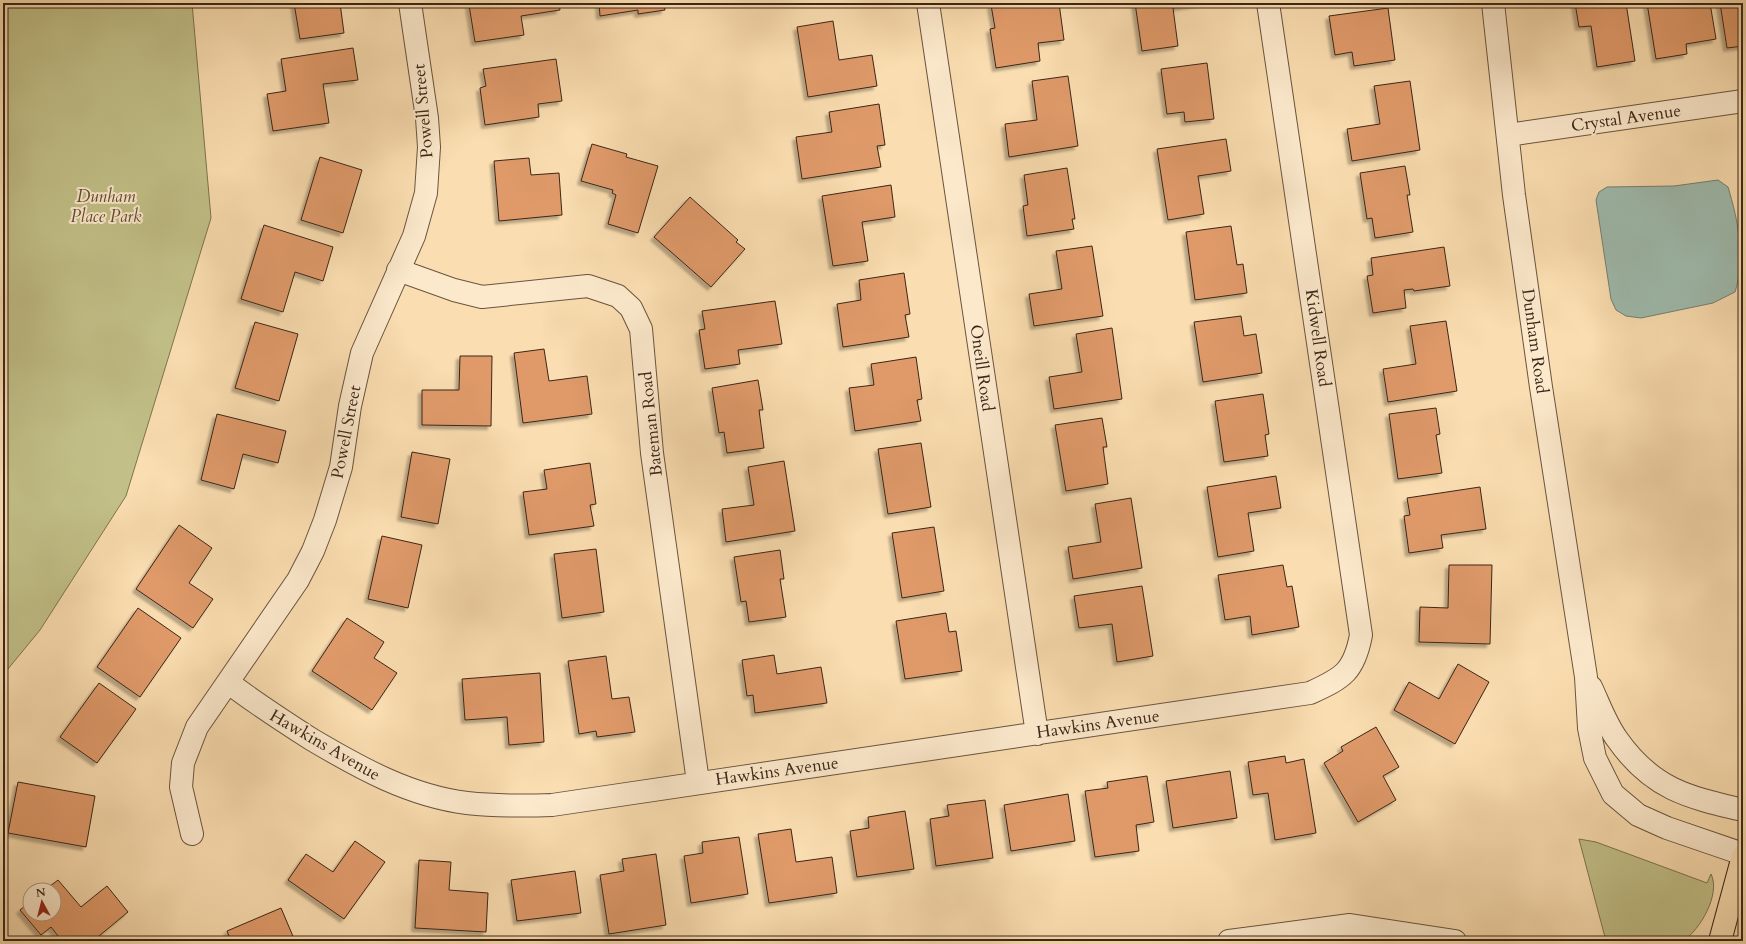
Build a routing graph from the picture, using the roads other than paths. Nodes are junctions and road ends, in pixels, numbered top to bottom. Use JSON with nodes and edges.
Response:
{"nodes":[{"id":1,"x":410,"y":3,"type":"edge"},
{"id":2,"x":928,"y":3,"type":"edge"},
{"id":3,"x":1268,"y":3,"type":"edge"},
{"id":4,"x":1494,"y":3,"type":"edge"},
{"id":5,"x":1743,"y":101,"type":"edge"},
{"id":6,"x":1508,"y":135,"type":"junction"},
{"id":7,"x":398,"y":270,"type":"junction"},
{"id":8,"x":1347,"y":671,"type":"joint"},
{"id":9,"x":1586,"y":677,"type":"junction"},
{"id":10,"x":229,"y":683,"type":"junction"},
{"id":11,"x":1037,"y":734,"type":"junction"},
{"id":12,"x":698,"y":782,"type":"junction"},
{"id":13,"x":1743,"y":810,"type":"edge"},
{"id":14,"x":192,"y":834,"type":"dead end"},
{"id":15,"x":1743,"y":855,"type":"edge"},
{"id":16,"x":1229,"y":941,"type":"edge"},
{"id":17,"x":1455,"y":941,"type":"edge"},
{"id":18,"x":1720,"y":941,"type":"edge"}],
"edges":[{"from":1,"to":7,"type":"street","name":"Powell Street"},
{"from":2,"to":11,"type":"street","name":"Oneill Road"},
{"from":3,"to":8,"type":"street","name":"Kidwell Road"},
{"from":4,"to":6,"type":"street","name":"Dunham Road"},
{"from":5,"to":6,"type":"street","name":"Crystal Avenue"},
{"from":6,"to":9,"type":"street","name":"Dunham Road"},
{"from":7,"to":10,"type":"street","name":"Powell Street"},
{"from":7,"to":12,"type":"street","name":"Bateman Road"},
{"from":8,"to":11,"type":"street","name":"Hawkins Avenue"},
{"from":9,"to":13,"type":"street","name":"Dunham Road"},
{"from":9,"to":15,"type":"street","name":"Dunham Road"},
{"from":10,"to":12,"type":"street","name":"Hawkins Avenue"},
{"from":10,"to":14,"type":"street","name":"Powell Street"},
{"from":11,"to":12,"type":"street","name":"Hawkins Avenue"},
{"from":15,"to":18,"type":"main road"},
{"from":16,"to":17,"type":"street"}]}
